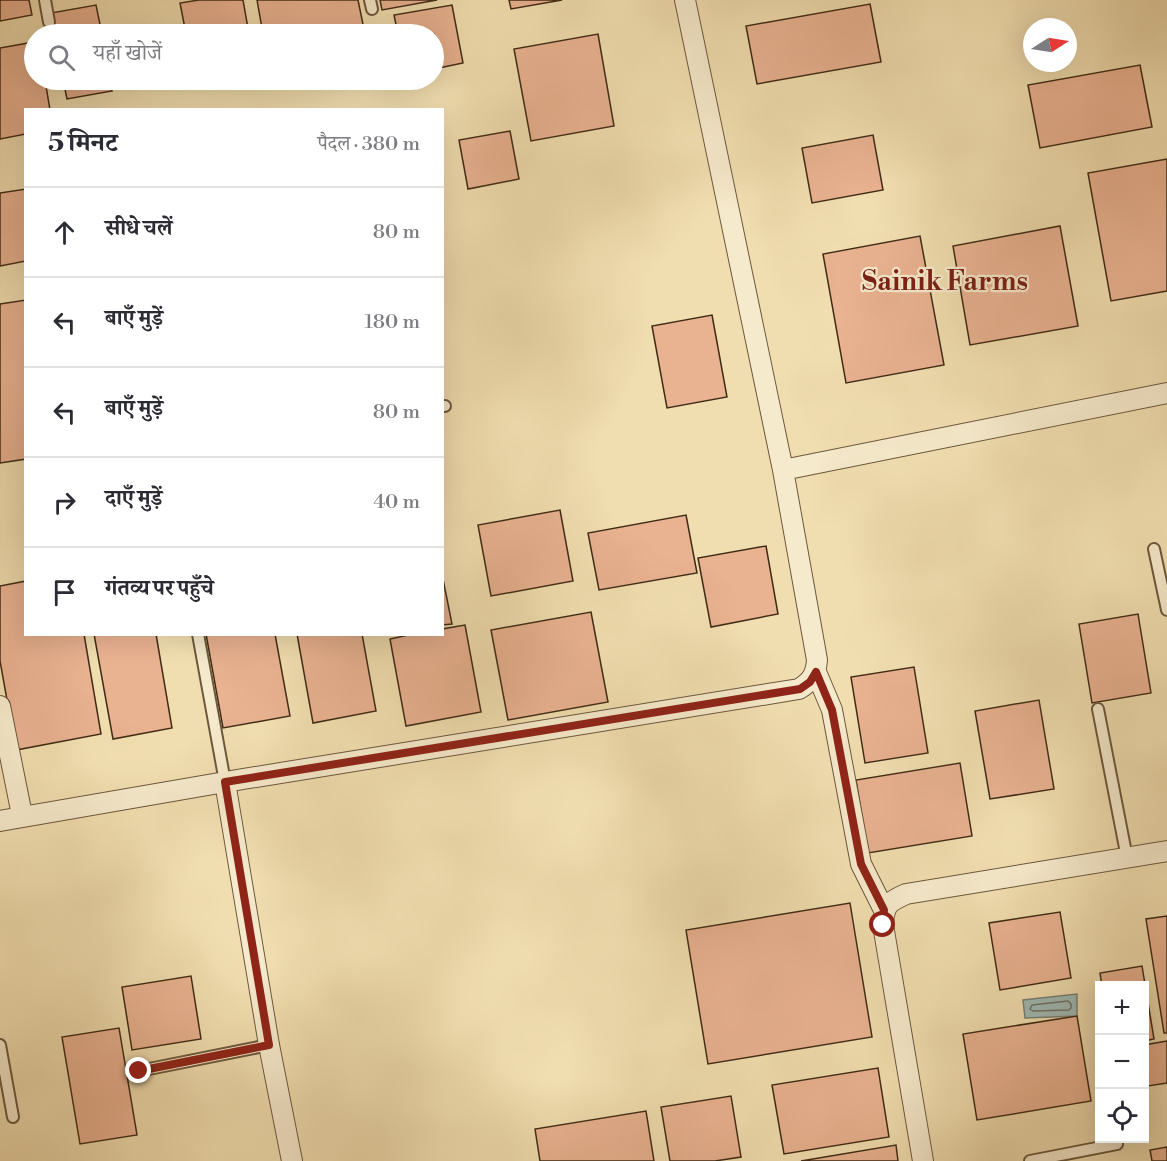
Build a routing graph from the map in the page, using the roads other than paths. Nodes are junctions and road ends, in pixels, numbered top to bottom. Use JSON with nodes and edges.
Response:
{"nodes":[{"id":1,"x":45,"y":0,"type":"edge"},
{"id":2,"x":685,"y":0,"type":"edge"},
{"id":3,"x":49,"y":22,"type":"dead end"},
{"id":4,"x":1167,"y":393,"type":"edge"},
{"id":5,"x":783,"y":470,"type":"junction"},
{"id":6,"x":1154,"y":549,"type":"dead end"},
{"id":7,"x":1167,"y":610,"type":"edge"},
{"id":8,"x":198,"y":636,"type":"edge"},
{"id":9,"x":816,"y":672,"type":"junction"},
{"id":10,"x":0,"y":706,"type":"edge"},
{"id":11,"x":1098,"y":709,"type":"dead end"},
{"id":12,"x":225,"y":782,"type":"junction"},
{"id":13,"x":25,"y":816,"type":"junction"},
{"id":14,"x":0,"y":821,"type":"edge"},
{"id":15,"x":1167,"y":851,"type":"edge"},
{"id":16,"x":1127,"y":858,"type":"junction"},
{"id":17,"x":884,"y":910,"type":"junction"},
{"id":18,"x":269,"y":1045,"type":"junction"},
{"id":19,"x":0,"y":1046,"type":"edge"},
{"id":20,"x":139,"y":1071,"type":"dead end"},
{"id":21,"x":13,"y":1117,"type":"dead end"},
{"id":22,"x":1117,"y":1144,"type":"dead end"},
{"id":23,"x":292,"y":1161,"type":"edge"},
{"id":24,"x":923,"y":1161,"type":"edge"},
{"id":25,"x":1030,"y":1161,"type":"edge"}],
"edges":[{"from":1,"to":3,"type":"lane"},
{"from":2,"to":5,"type":"street"},
{"from":4,"to":5,"type":"street"},
{"from":5,"to":9,"type":"street"},
{"from":6,"to":7,"type":"lane"},
{"from":8,"to":12,"type":"lane"},
{"from":9,"to":12,"type":"street"},
{"from":9,"to":17,"type":"street"},
{"from":10,"to":13,"type":"street"},
{"from":11,"to":16,"type":"lane"},
{"from":12,"to":13,"type":"street"},
{"from":12,"to":18,"type":"street"},
{"from":13,"to":14,"type":"street"},
{"from":15,"to":16,"type":"street"},
{"from":16,"to":17,"type":"street"},
{"from":17,"to":24,"type":"street"},
{"from":18,"to":20,"type":"lane"},
{"from":18,"to":23,"type":"street"},
{"from":19,"to":21,"type":"lane"},
{"from":22,"to":25,"type":"lane"}]}
